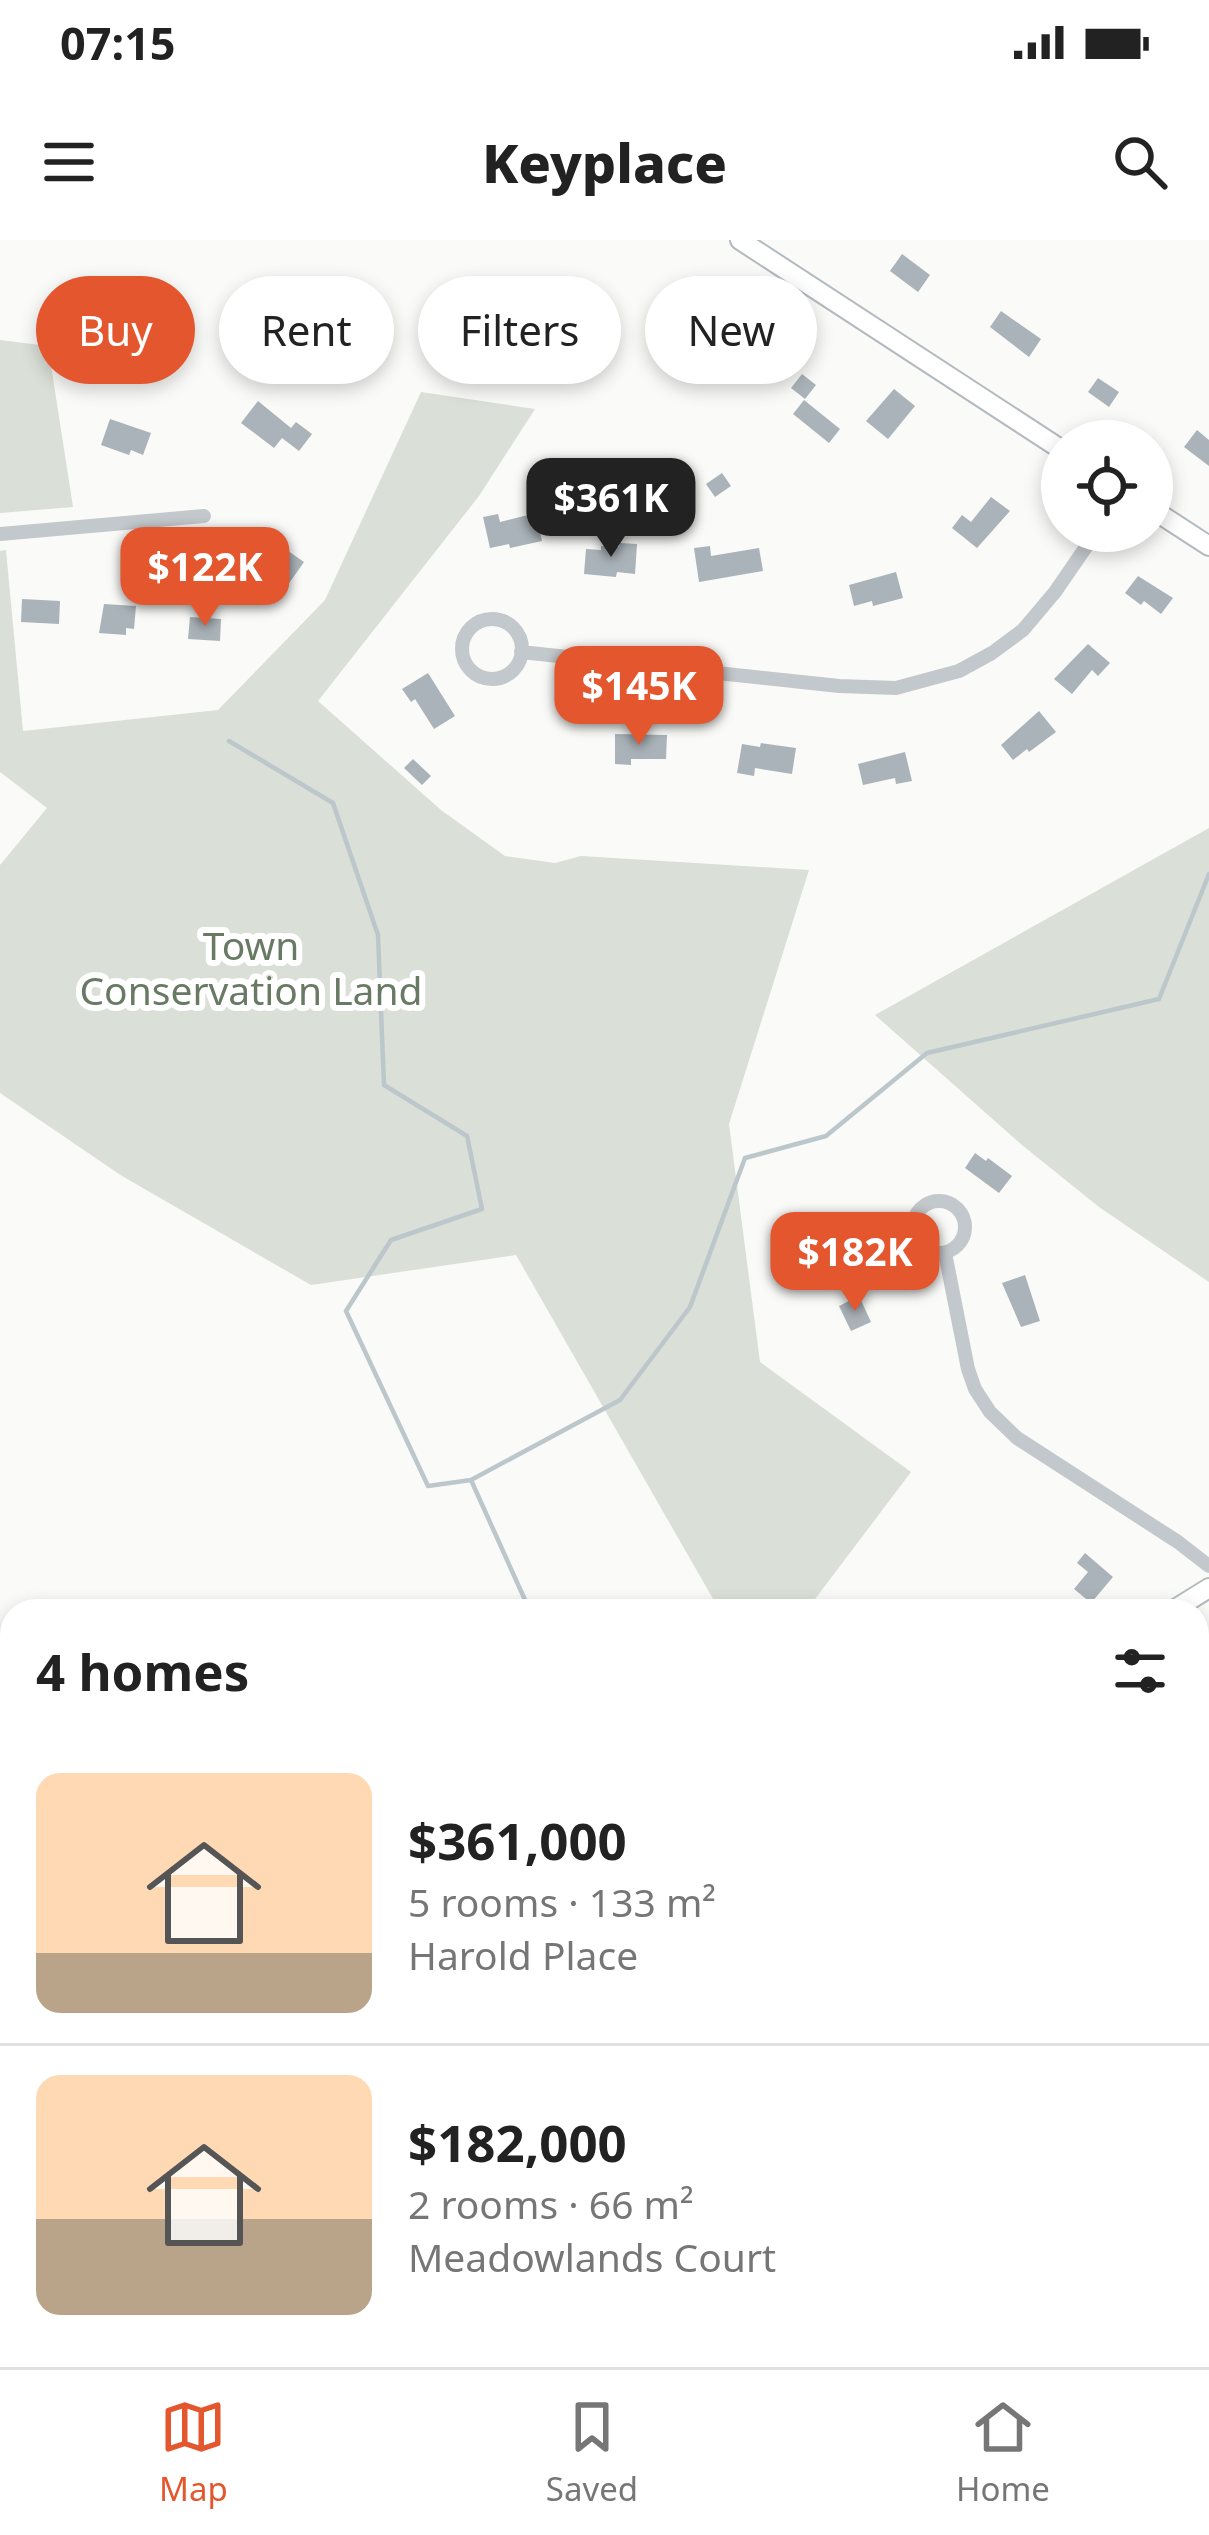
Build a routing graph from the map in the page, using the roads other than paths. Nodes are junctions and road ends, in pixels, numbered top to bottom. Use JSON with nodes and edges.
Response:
{"nodes":[{"id":1,"x":740,"y":240,"type":"edge"},
{"id":2,"x":1041,"y":436,"type":"edge"},
{"id":3,"x":204,"y":516,"type":"dead end"},
{"id":4,"x":1173,"y":522,"type":"edge"},
{"id":5,"x":0,"y":534,"type":"edge"},
{"id":6,"x":1209,"y":546,"type":"edge"},
{"id":7,"x":1083,"y":552,"type":"edge"},
{"id":8,"x":521,"y":652,"type":"junction"},
{"id":9,"x":945,"y":1253,"type":"dead end"},
{"id":10,"x":1209,"y":1566,"type":"edge"}],
"edges":[{"from":1,"to":2,"type":"street"},
{"from":3,"to":5,"type":"street"},
{"from":4,"to":6,"type":"street"},
{"from":7,"to":8,"type":"street"},
{"from":8,"to":8,"type":"street"},
{"from":9,"to":10,"type":"street"}]}
